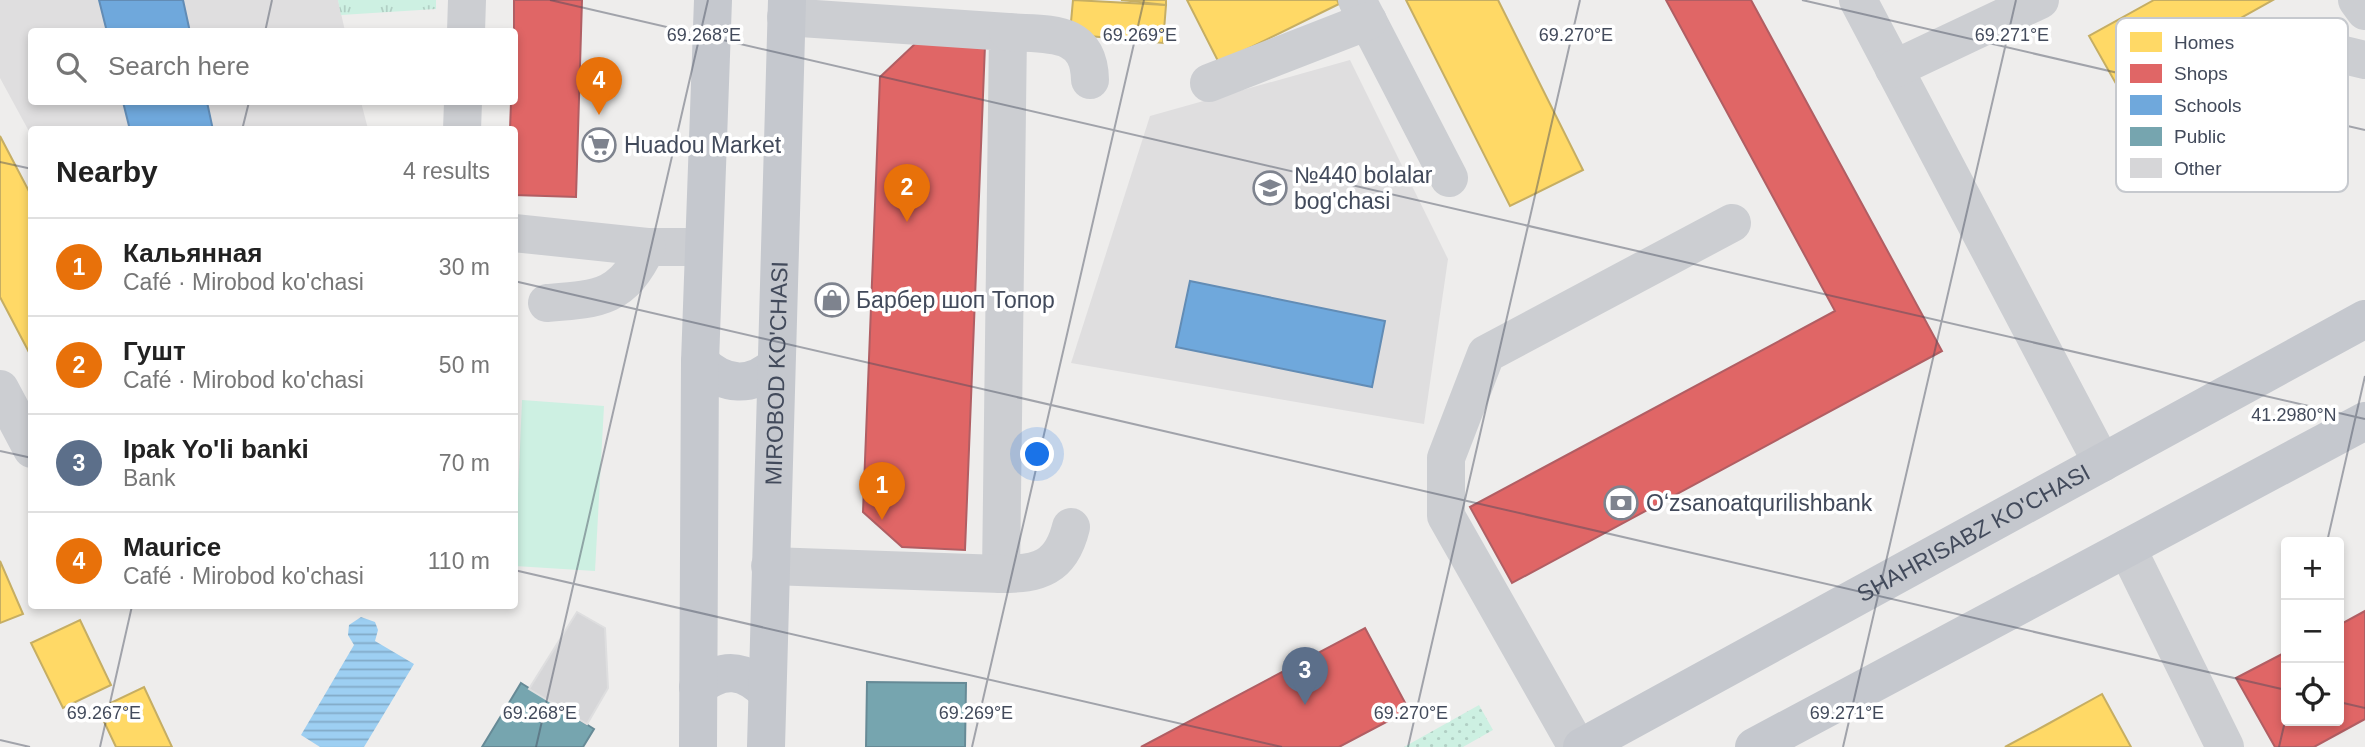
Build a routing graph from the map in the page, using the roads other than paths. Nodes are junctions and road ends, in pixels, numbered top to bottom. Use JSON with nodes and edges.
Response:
{"nodes":[{"id":1,"x":467,"y":0,"type":"edge"},
{"id":2,"x":713,"y":0,"type":"edge"},
{"id":3,"x":1858,"y":0,"type":"edge"},
{"id":4,"x":2040,"y":0,"type":"edge"},
{"id":5,"x":2357,"y":0,"type":"edge"},
{"id":6,"x":786,"y":9,"type":"edge"},
{"id":7,"x":1362,"y":11,"type":"edge"},
{"id":8,"x":2365,"y":11,"type":"edge"},
{"id":9,"x":466,"y":28,"type":"edge"},
{"id":10,"x":1008,"y":32,"type":"junction"},
{"id":11,"x":1894,"y":69,"type":"junction"},
{"id":12,"x":1090,"y":80,"type":"dead end"},
{"id":13,"x":1209,"y":83,"type":"dead end"},
{"id":14,"x":463,"y":105,"type":"edge"},
{"id":15,"x":462,"y":126,"type":"edge"},
{"id":16,"x":1449,"y":178,"type":"dead end"},
{"id":17,"x":1732,"y":223,"type":"dead end"},
{"id":18,"x":518,"y":233,"type":"edge"},
{"id":19,"x":647,"y":247,"type":"junction"},
{"id":20,"x":704,"y":247,"type":"junction"},
{"id":21,"x":547,"y":303,"type":"dead end"},
{"id":22,"x":2365,"y":319,"type":"edge"},
{"id":23,"x":700,"y":362,"type":"junction"},
{"id":24,"x":776,"y":365,"type":"junction"},
{"id":25,"x":0,"y":388,"type":"edge"},
{"id":26,"x":2365,"y":421,"type":"edge"},
{"id":27,"x":28,"y":441,"type":"edge"},
{"id":28,"x":2102,"y":463,"type":"junction"},
{"id":29,"x":1071,"y":527,"type":"dead end"},
{"id":30,"x":2127,"y":548,"type":"junction"},
{"id":31,"x":771,"y":566,"type":"junction"},
{"id":32,"x":1001,"y":574,"type":"junction"},
{"id":33,"x":698,"y":687,"type":"junction"},
{"id":34,"x":767,"y":692,"type":"junction"},
{"id":35,"x":698,"y":747,"type":"edge"},
{"id":36,"x":766,"y":747,"type":"edge"},
{"id":37,"x":1580,"y":747,"type":"edge"},
{"id":38,"x":1754,"y":747,"type":"edge"},
{"id":39,"x":2225,"y":747,"type":"edge"}],
"edges":[{"from":1,"to":9,"type":"lane"},
{"from":2,"to":20,"type":"main road"},
{"from":3,"to":11,"type":"lane"},
{"from":4,"to":11,"type":"lane"},
{"from":5,"to":8,"type":"lane"},
{"from":6,"to":10,"type":"lane"},
{"from":6,"to":24,"type":"main road","name":"MIROBOD KO'CHASI"},
{"from":7,"to":13,"type":"lane"},
{"from":7,"to":16,"type":"lane"},
{"from":10,"to":12,"type":"lane"},
{"from":10,"to":32,"type":"lane"},
{"from":11,"to":28,"type":"lane"},
{"from":14,"to":15,"type":"lane"},
{"from":17,"to":37,"type":"lane"},
{"from":18,"to":19,"type":"lane"},
{"from":19,"to":20,"type":"lane"},
{"from":19,"to":21,"type":"lane"},
{"from":20,"to":23,"type":"main road"},
{"from":22,"to":28,"type":"main road","name":"SHAHRISABZ KO'CHASI"},
{"from":23,"to":24,"type":"main road"},
{"from":23,"to":33,"type":"main road"},
{"from":24,"to":31,"type":"main road","name":"MIROBOD KO'CHASI"},
{"from":25,"to":27,"type":"lane"},
{"from":26,"to":30,"type":"main road"},
{"from":28,"to":37,"type":"main road","name":"SHAHRISABZ KO'CHASI"},
{"from":29,"to":32,"type":"lane"},
{"from":30,"to":38,"type":"main road"},
{"from":30,"to":39,"type":"lane"},
{"from":31,"to":32,"type":"lane"},
{"from":31,"to":34,"type":"main road","name":"MIROBOD KO'CHASI"},
{"from":33,"to":34,"type":"main road"},
{"from":33,"to":35,"type":"main road"},
{"from":34,"to":36,"type":"main road","name":"MIROBOD KO'CHASI"}]}
